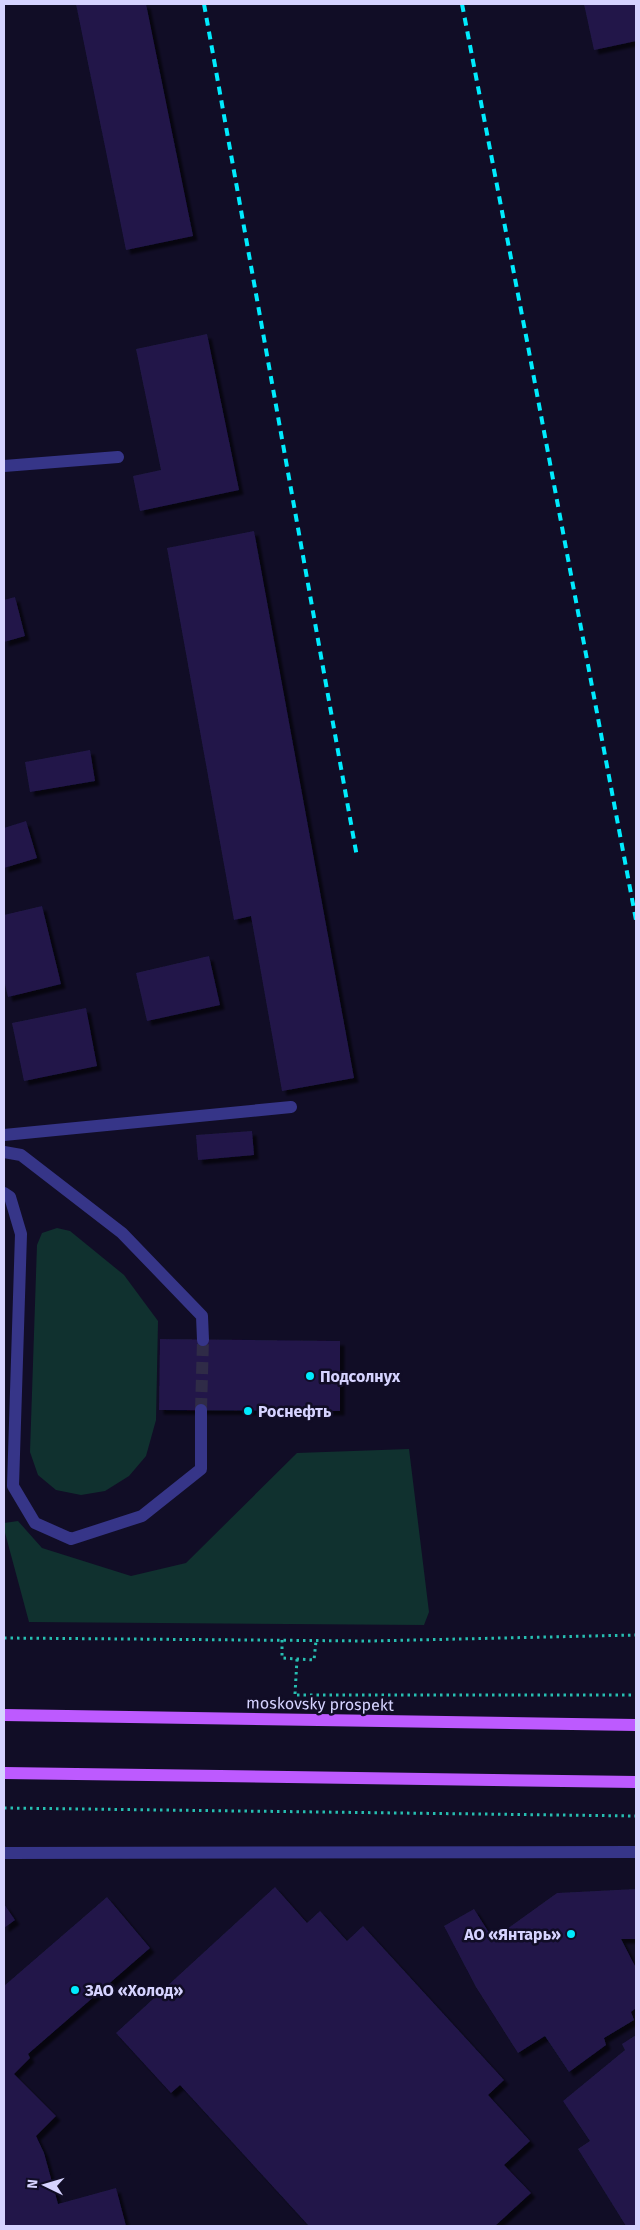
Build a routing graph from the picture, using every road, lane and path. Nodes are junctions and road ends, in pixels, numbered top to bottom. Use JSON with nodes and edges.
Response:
{"nodes":[{"id":1,"x":118,"y":457,"type":"dead end"},
{"id":2,"x":4,"y":466,"type":"edge"},
{"id":3,"x":291,"y":1107,"type":"dead end"},
{"id":4,"x":4,"y":1135,"type":"edge"},
{"id":5,"x":4,"y":1152,"type":"edge"},
{"id":6,"x":4,"y":1192,"type":"edge"},
{"id":7,"x":202,"y":1340,"type":"tunnel mouth"},
{"id":8,"x":201,"y":1410,"type":"tunnel mouth"},
{"id":9,"x":636,"y":1635,"type":"edge"},
{"id":10,"x":4,"y":1638,"type":"edge"},
{"id":11,"x":282,"y":1640,"type":"junction"},
{"id":12,"x":316,"y":1640,"type":"junction"},
{"id":13,"x":297,"y":1659,"type":"junction"},
{"id":14,"x":285,"y":1694,"type":"dead end"},
{"id":15,"x":295,"y":1694,"type":"junction"},
{"id":16,"x":636,"y":1695,"type":"edge"},
{"id":17,"x":4,"y":1715,"type":"edge"},
{"id":18,"x":636,"y":1725,"type":"edge"},
{"id":19,"x":4,"y":1773,"type":"edge"},
{"id":20,"x":636,"y":1782,"type":"edge"},
{"id":21,"x":4,"y":1808,"type":"edge"},
{"id":22,"x":636,"y":1816,"type":"edge"},
{"id":23,"x":4,"y":1852,"type":"edge"},
{"id":24,"x":636,"y":1852,"type":"edge"}],
"edges":[{"from":1,"to":2,"type":"lane"},
{"from":3,"to":4,"type":"lane"},
{"from":5,"to":7,"type":"lane"},
{"from":6,"to":8,"type":"lane"},
{"from":9,"to":12,"type":"path"},
{"from":10,"to":11,"type":"path"},
{"from":11,"to":12,"type":"path"},
{"from":11,"to":13,"type":"path"},
{"from":12,"to":13,"type":"path"},
{"from":13,"to":15,"type":"path"},
{"from":14,"to":15,"type":"path"},
{"from":15,"to":16,"type":"path"},
{"from":17,"to":18,"type":"main road","name":"moskovsky prospekt"},
{"from":19,"to":20,"type":"main road"},
{"from":21,"to":22,"type":"path"},
{"from":23,"to":24,"type":"lane"}]}
